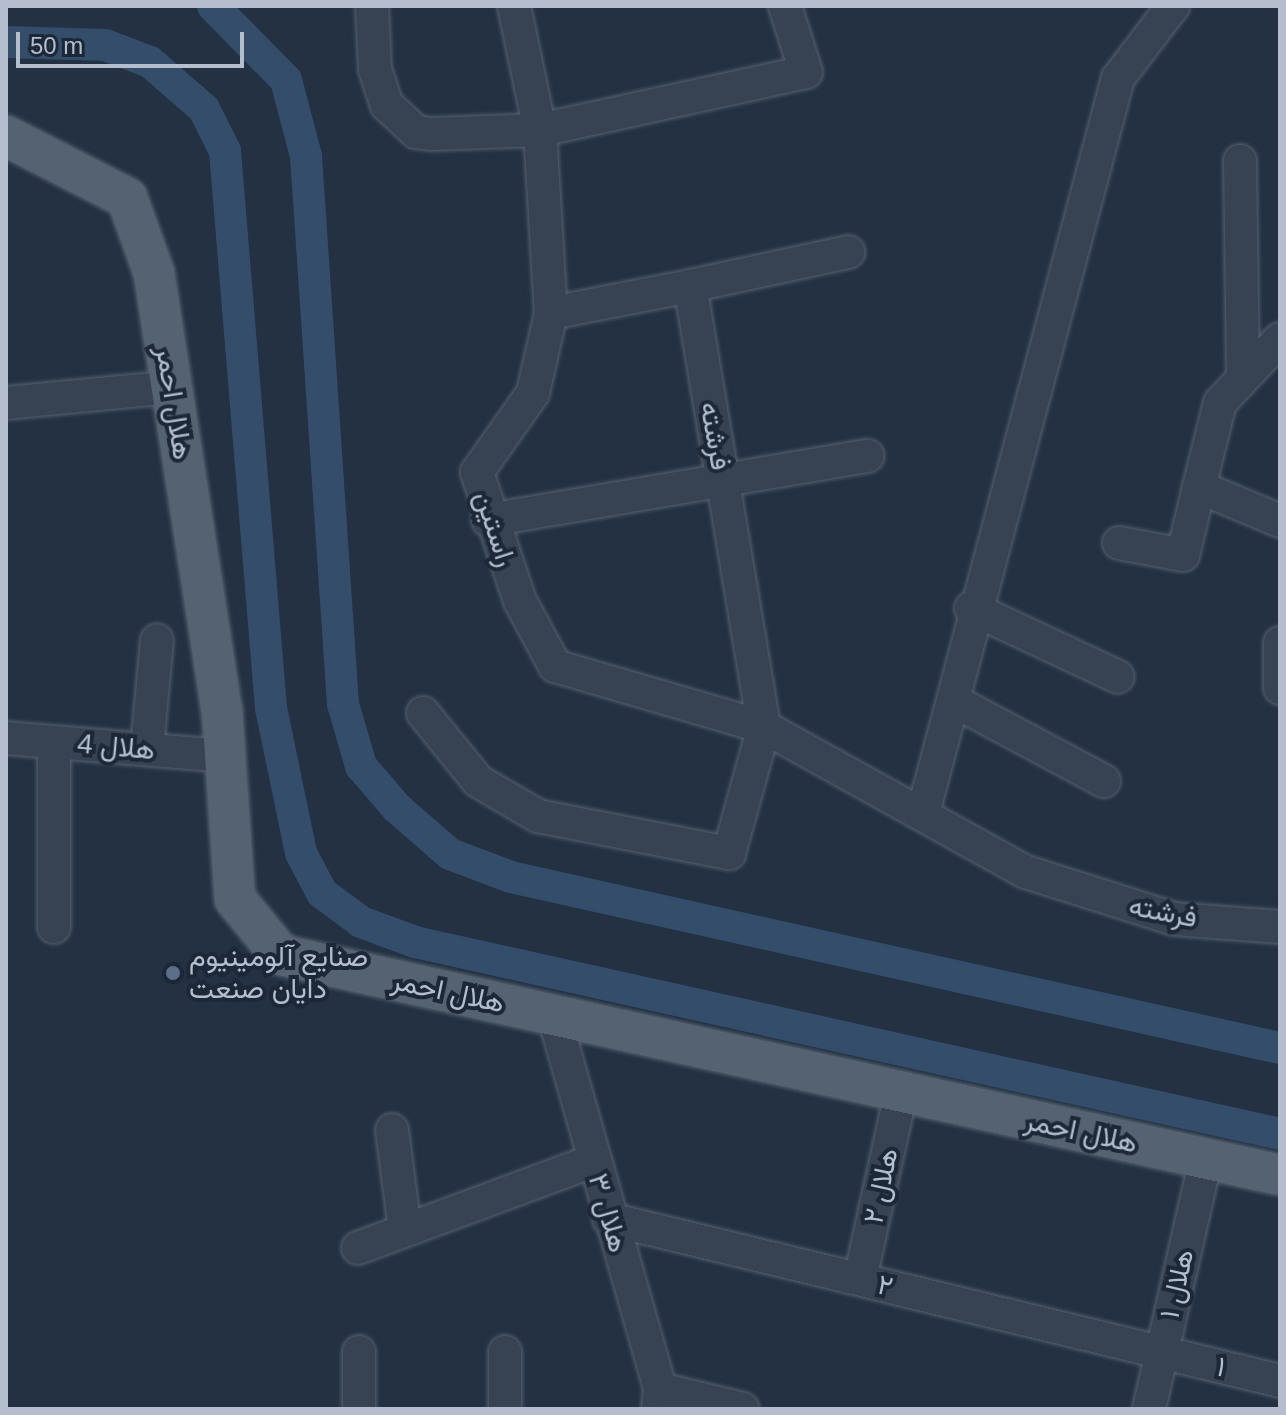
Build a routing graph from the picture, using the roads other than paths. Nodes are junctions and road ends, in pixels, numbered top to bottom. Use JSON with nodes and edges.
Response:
{"nodes":[{"id":1,"x":372,"y":6,"type":"edge"},
{"id":2,"x":514,"y":6,"type":"edge"},
{"id":3,"x":785,"y":6,"type":"edge"},
{"id":4,"x":1173,"y":6,"type":"edge"},
{"id":5,"x":540,"y":130,"type":"junction"},
{"id":6,"x":6,"y":136,"type":"edge"},
{"id":7,"x":1240,"y":161,"type":"dead end"},
{"id":8,"x":848,"y":252,"type":"dead end"},
{"id":9,"x":690,"y":286,"type":"junction"},
{"id":10,"x":551,"y":313,"type":"junction"},
{"id":11,"x":1280,"y":339,"type":"edge"},
{"id":12,"x":1243,"y":373,"type":"junction"},
{"id":13,"x":171,"y":387,"type":"junction"},
{"id":14,"x":6,"y":403,"type":"edge"},
{"id":15,"x":868,"y":456,"type":"dead end"},
{"id":16,"x":722,"y":479,"type":"junction"},
{"id":17,"x":1199,"y":487,"type":"junction"},
{"id":18,"x":488,"y":520,"type":"junction"},
{"id":19,"x":1280,"y":521,"type":"edge"},
{"id":20,"x":1119,"y":543,"type":"dead end"},
{"id":21,"x":971,"y":608,"type":"junction"},
{"id":22,"x":157,"y":640,"type":"dead end"},
{"id":23,"x":1280,"y":643,"type":"edge"},
{"id":24,"x":1118,"y":677,"type":"dead end"},
{"id":25,"x":1280,"y":688,"type":"edge"},
{"id":26,"x":954,"y":701,"type":"junction"},
{"id":27,"x":423,"y":713,"type":"dead end"},
{"id":28,"x":764,"y":727,"type":"junction"},
{"id":29,"x":6,"y":738,"type":"edge"},
{"id":30,"x":54,"y":742,"type":"junction"},
{"id":31,"x":147,"y":749,"type":"junction"},
{"id":32,"x":225,"y":756,"type":"junction"},
{"id":33,"x":1104,"y":781,"type":"dead end"},
{"id":34,"x":923,"y":813,"type":"junction"},
{"id":35,"x":54,"y":927,"type":"dead end"},
{"id":36,"x":1280,"y":927,"type":"edge"},
{"id":37,"x":554,"y":1016,"type":"junction"},
{"id":38,"x":901,"y":1092,"type":"junction"},
{"id":39,"x":392,"y":1130,"type":"dead end"},
{"id":40,"x":1206,"y":1159,"type":"junction"},
{"id":41,"x":593,"y":1161,"type":"junction"},
{"id":42,"x":1280,"y":1175,"type":"edge"},
{"id":43,"x":609,"y":1219,"type":"junction"},
{"id":44,"x":405,"y":1230,"type":"junction"},
{"id":45,"x":358,"y":1248,"type":"dead end"},
{"id":46,"x":860,"y":1279,"type":"junction"},
{"id":47,"x":359,"y":1352,"type":"dead end"},
{"id":48,"x":505,"y":1352,"type":"dead end"},
{"id":49,"x":1162,"y":1352,"type":"junction"},
{"id":50,"x":1280,"y":1381,"type":"edge"},
{"id":51,"x":659,"y":1399,"type":"edge"},
{"id":52,"x":359,"y":1409,"type":"edge"},
{"id":53,"x":505,"y":1409,"type":"edge"},
{"id":54,"x":743,"y":1409,"type":"edge"},
{"id":55,"x":1149,"y":1409,"type":"edge"}],
"edges":[{"from":1,"to":5,"type":"street"},
{"from":2,"to":5,"type":"street","name":"راستین"},
{"from":3,"to":5,"type":"street"},
{"from":4,"to":21,"type":"street"},
{"from":5,"to":10,"type":"street","name":"راستین"},
{"from":6,"to":13,"type":"main road","name":"هلال احمر"},
{"from":7,"to":12,"type":"street"},
{"from":8,"to":9,"type":"street"},
{"from":9,"to":10,"type":"street"},
{"from":9,"to":16,"type":"street","name":"فرشته"},
{"from":10,"to":18,"type":"street","name":"راستین"},
{"from":11,"to":12,"type":"street"},
{"from":12,"to":17,"type":"street"},
{"from":13,"to":14,"type":"street"},
{"from":13,"to":32,"type":"main road","name":"هلال احمر"},
{"from":15,"to":16,"type":"street"},
{"from":16,"to":18,"type":"street"},
{"from":16,"to":28,"type":"street","name":"فرشته"},
{"from":17,"to":19,"type":"street"},
{"from":17,"to":20,"type":"street"},
{"from":18,"to":28,"type":"street","name":"راستین"},
{"from":21,"to":24,"type":"street"},
{"from":21,"to":26,"type":"street"},
{"from":22,"to":31,"type":"street"},
{"from":23,"to":25,"type":"street"},
{"from":26,"to":33,"type":"street"},
{"from":26,"to":34,"type":"street"},
{"from":27,"to":28,"type":"street"},
{"from":28,"to":34,"type":"street","name":"راستین"},
{"from":29,"to":30,"type":"street","name":"هلال 4"},
{"from":30,"to":31,"type":"street","name":"هلال 4"},
{"from":30,"to":35,"type":"street"},
{"from":31,"to":32,"type":"street","name":"هلال 4"},
{"from":32,"to":37,"type":"main road","name":"هلال احمر"},
{"from":34,"to":36,"type":"street","name":"فرشته"},
{"from":37,"to":38,"type":"main road","name":"هلال احمر"},
{"from":37,"to":41,"type":"street","name":"هلال ۳"},
{"from":38,"to":40,"type":"main road","name":"هلال احمر"},
{"from":38,"to":46,"type":"street","name":"هلال ۲"},
{"from":39,"to":44,"type":"street"},
{"from":40,"to":42,"type":"main road","name":"هلال احمر"},
{"from":40,"to":49,"type":"street","name":"هلال ۱"},
{"from":41,"to":43,"type":"street","name":"هلال ۳"},
{"from":41,"to":44,"type":"street"},
{"from":43,"to":46,"type":"street","name":"۲"},
{"from":43,"to":51,"type":"street","name":"هلال ۳"},
{"from":44,"to":45,"type":"street"},
{"from":46,"to":49,"type":"street","name":"۲"},
{"from":47,"to":52,"type":"street"},
{"from":48,"to":53,"type":"street"},
{"from":49,"to":50,"type":"street","name":"۱"},
{"from":49,"to":55,"type":"street","name":"هلال ۱"},
{"from":51,"to":54,"type":"street"}]}
